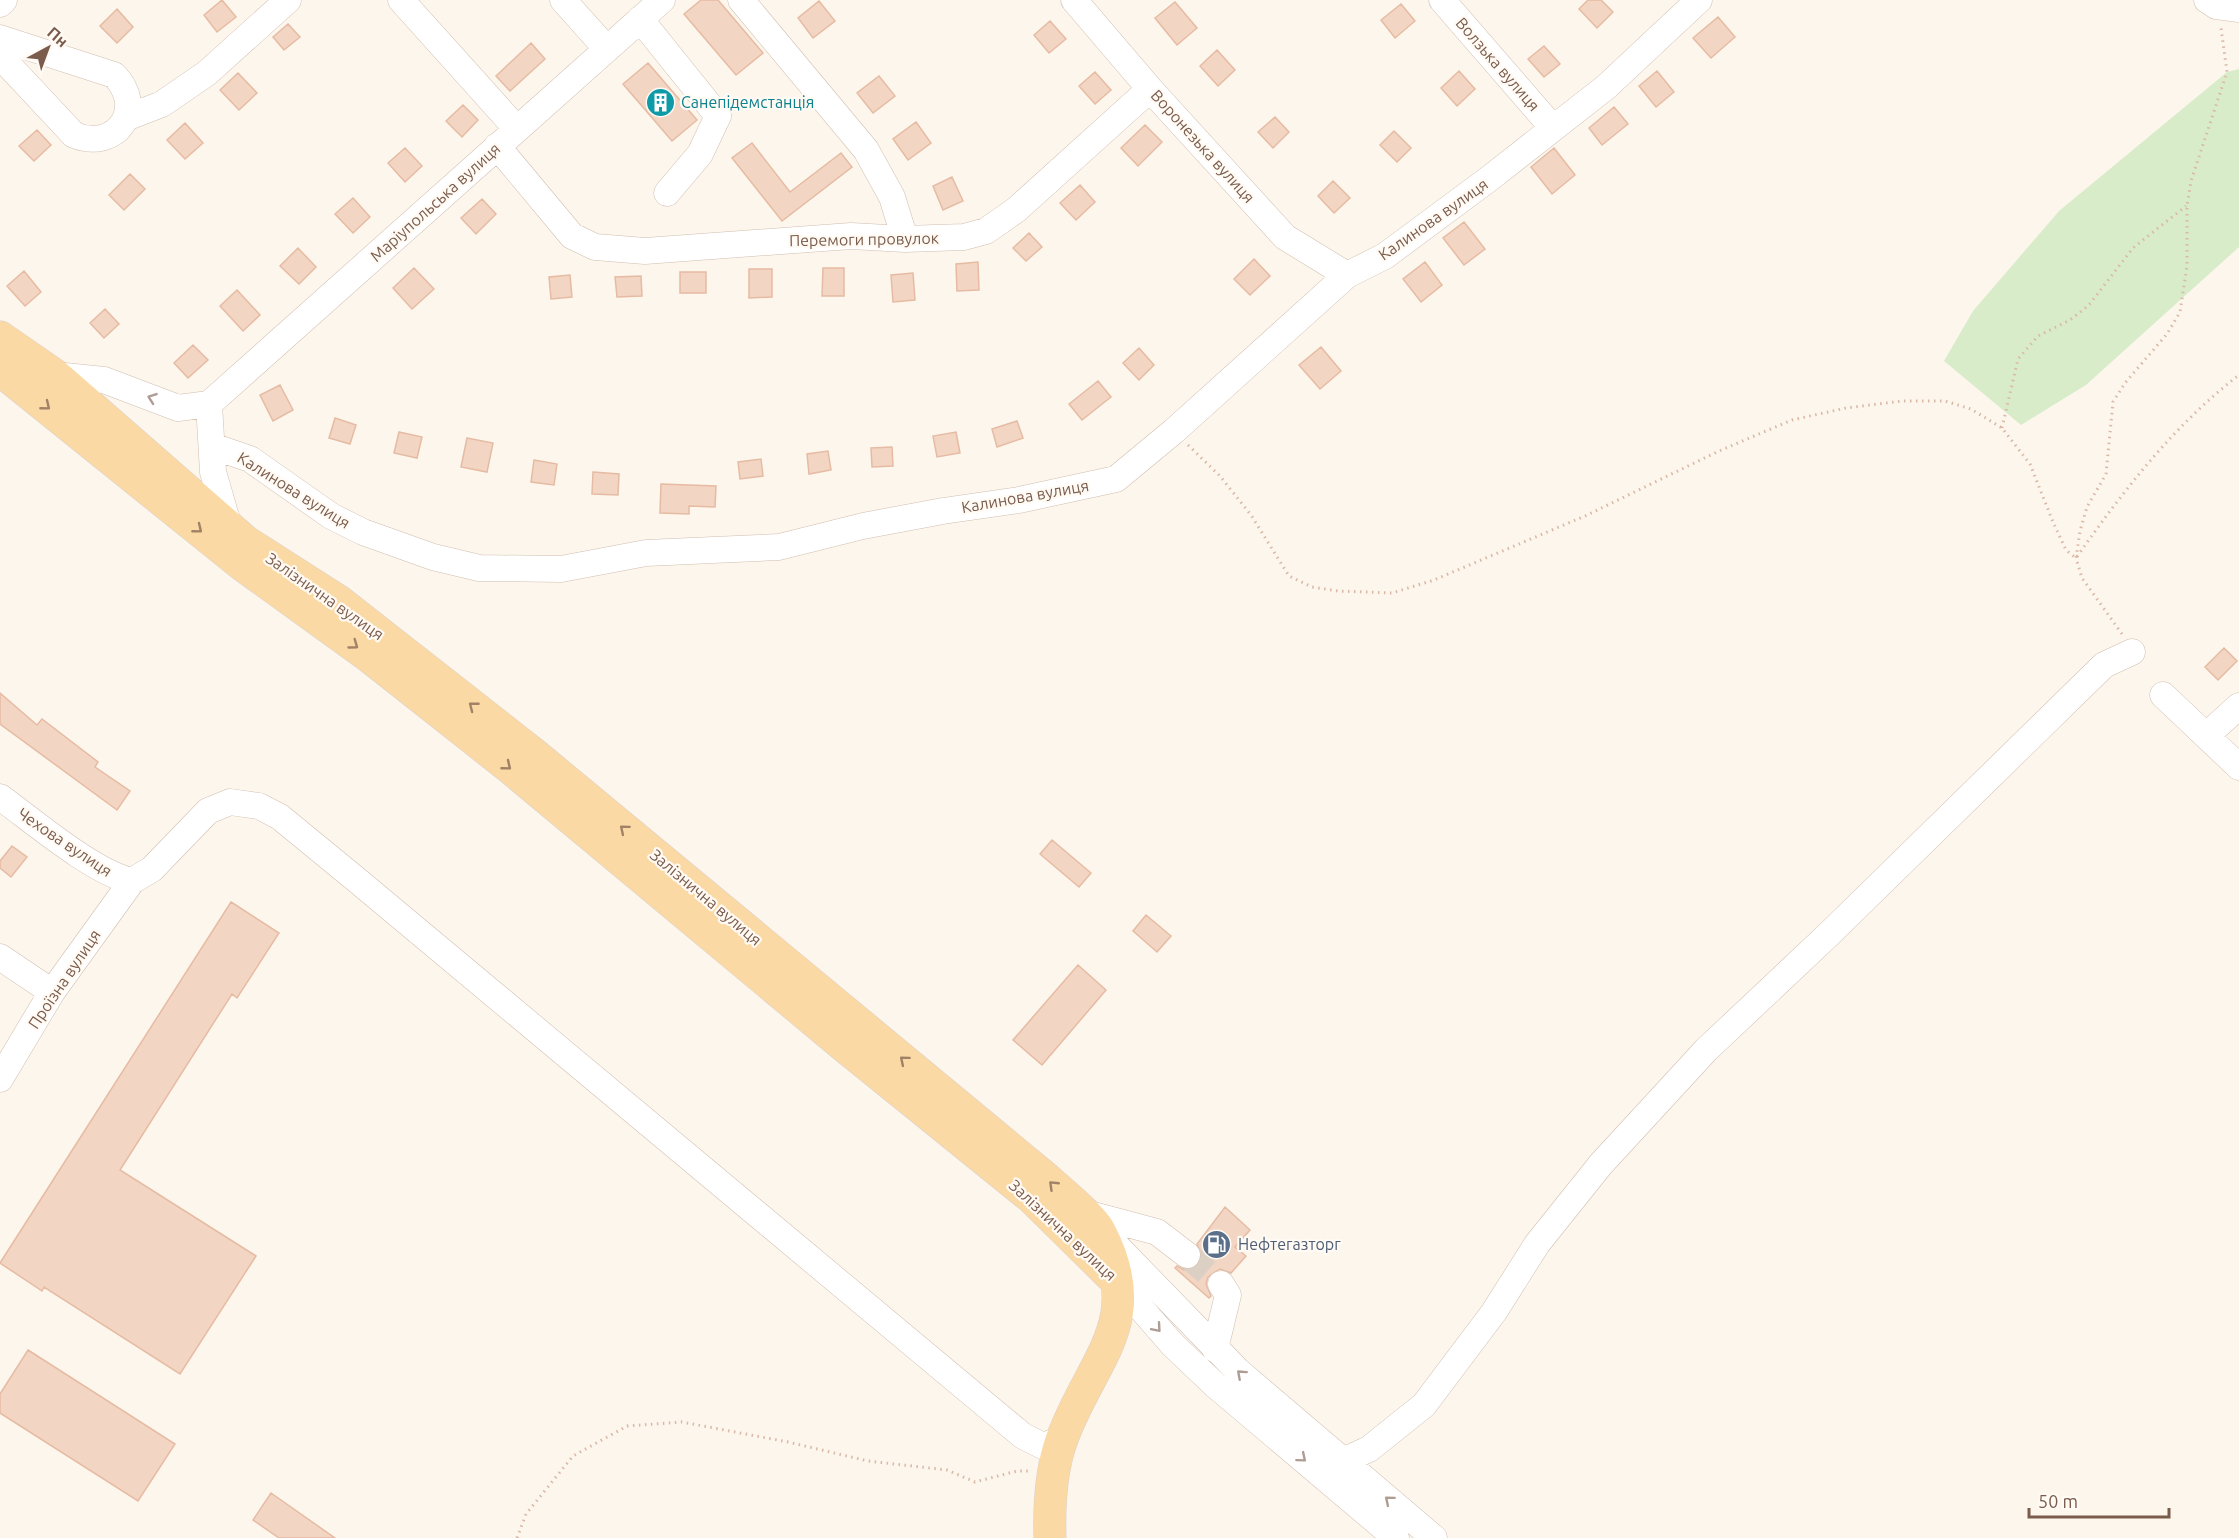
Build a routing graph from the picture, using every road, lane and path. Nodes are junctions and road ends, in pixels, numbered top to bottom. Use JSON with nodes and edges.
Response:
{"nodes":[{"id":1,"x":4,"y":0,"type":"edge"},
{"id":2,"x":288,"y":0,"type":"edge"},
{"id":3,"x":400,"y":0,"type":"edge"},
{"id":4,"x":563,"y":0,"type":"edge"},
{"id":5,"x":662,"y":0,"type":"edge"},
{"id":6,"x":741,"y":0,"type":"edge"},
{"id":7,"x":1074,"y":0,"type":"edge"},
{"id":8,"x":1442,"y":0,"type":"edge"},
{"id":9,"x":1699,"y":0,"type":"edge"},
{"id":10,"x":0,"y":4,"type":"edge"},
{"id":11,"x":2221,"y":5,"type":"edge"},
{"id":12,"x":640,"y":19,"type":"junction"},
{"id":13,"x":0,"y":38,"type":"edge"},
{"id":14,"x":606,"y":48,"type":"junction"},
{"id":15,"x":0,"y":56,"type":"edge"},
{"id":16,"x":1150,"y":89,"type":"junction"},
{"id":17,"x":126,"y":118,"type":"junction"},
{"id":18,"x":516,"y":128,"type":"junction"},
{"id":19,"x":1553,"y":128,"type":"junction"},
{"id":20,"x":497,"y":146,"type":"junction"},
{"id":21,"x":667,"y":194,"type":"dead end"},
{"id":22,"x":2187,"y":206,"type":"junction"},
{"id":23,"x":905,"y":239,"type":"junction"},
{"id":24,"x":1347,"y":274,"type":"junction"},
{"id":25,"x":0,"y":337,"type":"edge"},
{"id":26,"x":0,"y":370,"type":"edge"},
{"id":27,"x":55,"y":375,"type":"junction"},
{"id":28,"x":2239,"y":375,"type":"edge"},
{"id":29,"x":209,"y":404,"type":"junction"},
{"id":30,"x":2002,"y":428,"type":"junction"},
{"id":31,"x":1174,"y":431,"type":"junction"},
{"id":32,"x":212,"y":446,"type":"junction"},
{"id":33,"x":229,"y":527,"type":"junction"},
{"id":34,"x":2076,"y":558,"type":"junction"},
{"id":35,"x":2132,"y":651,"type":"joint"},
{"id":36,"x":2163,"y":695,"type":"dead end"},
{"id":37,"x":2239,"y":706,"type":"edge"},
{"id":38,"x":2208,"y":735,"type":"junction"},
{"id":39,"x":2239,"y":767,"type":"edge"},
{"id":40,"x":0,"y":797,"type":"edge"},
{"id":41,"x":132,"y":881,"type":"junction"},
{"id":42,"x":0,"y":957,"type":"edge"},
{"id":43,"x":52,"y":992,"type":"junction"},
{"id":44,"x":0,"y":1079,"type":"edge"},
{"id":45,"x":1090,"y":1220,"type":"junction"},
{"id":46,"x":1187,"y":1255,"type":"tunnel mouth"},
{"id":47,"x":1119,"y":1283,"type":"junction"},
{"id":48,"x":1221,"y":1284,"type":"tunnel mouth"},
{"id":49,"x":1215,"y":1349,"type":"junction"},
{"id":50,"x":1062,"y":1439,"type":"junction"},
{"id":51,"x":1343,"y":1461,"type":"junction"},
{"id":52,"x":1055,"y":1472,"type":"junction"},
{"id":53,"x":517,"y":1538,"type":"edge"},
{"id":54,"x":1050,"y":1538,"type":"edge"},
{"id":55,"x":1396,"y":1538,"type":"edge"},
{"id":56,"x":1434,"y":1538,"type":"edge"}],
"edges":[{"from":1,"to":10,"type":"street"},
{"from":2,"to":17,"type":"street"},
{"from":3,"to":18,"type":"street"},
{"from":4,"to":14,"type":"street"},
{"from":5,"to":12,"type":"street","name":"Маріупольська вулиця"},
{"from":6,"to":23,"type":"street"},
{"from":7,"to":16,"type":"street","name":"Воронезька вулиця"},
{"from":8,"to":19,"type":"street","name":"Волзька вулиця"},
{"from":9,"to":19,"type":"street","name":"Калинова вулиця"},
{"from":11,"to":22,"type":"path"},
{"from":12,"to":14,"type":"street","name":"Маріупольська вулиця"},
{"from":12,"to":21,"type":"street"},
{"from":13,"to":17,"type":"street"},
{"from":14,"to":18,"type":"street","name":"Маріупольська вулиця"},
{"from":15,"to":17,"type":"street"},
{"from":16,"to":23,"type":"street","name":"Перемоги провулок"},
{"from":16,"to":24,"type":"street","name":"Воронезька вулиця"},
{"from":18,"to":20,"type":"street","name":"Маріупольська вулиця"},
{"from":19,"to":24,"type":"street","name":"Калинова вулиця"},
{"from":20,"to":23,"type":"street","name":"Перемоги провулок"},
{"from":20,"to":29,"type":"street","name":"Маріупольська вулиця"},
{"from":22,"to":30,"type":"path"},
{"from":22,"to":34,"type":"path"},
{"from":24,"to":31,"type":"street","name":"Калинова вулиця"},
{"from":25,"to":27,"type":"main road","name":"Залізнична вулиця"},
{"from":26,"to":47,"type":"main road","name":"Залізнична вулиця","one_way":true},
{"from":29,"to":27,"type":"street","one_way":true},
{"from":27,"to":33,"type":"main road","name":"Залізнична вулиця"},
{"from":28,"to":34,"type":"path"},
{"from":29,"to":32,"type":"street"},
{"from":30,"to":31,"type":"path"},
{"from":30,"to":34,"type":"path"},
{"from":31,"to":32,"type":"street","name":"Калинова вулиця"},
{"from":32,"to":33,"type":"street"},
{"from":45,"to":33,"type":"main road","name":"Залізнична вулиця","one_way":true},
{"from":34,"to":35,"type":"path"},
{"from":35,"to":51,"type":"street"},
{"from":36,"to":38,"type":"street"},
{"from":37,"to":38,"type":"street"},
{"from":38,"to":39,"type":"street"},
{"from":40,"to":41,"type":"street","name":"Чехова вулиця"},
{"from":41,"to":43,"type":"street","name":"Проїзна вулиця"},
{"from":41,"to":50,"type":"street","name":"Проїзна вулиця"},
{"from":42,"to":43,"type":"street"},
{"from":43,"to":44,"type":"street","name":"Проїзна вулиця"},
{"from":45,"to":46,"type":"street"},
{"from":45,"to":47,"type":"main road","name":"Залізнична вулиця"},
{"from":45,"to":49,"type":"street"},
{"from":47,"to":50,"type":"main road"},
{"from":47,"to":55,"type":"street","one_way":true},
{"from":48,"to":49,"type":"street"},
{"from":51,"to":49,"type":"street","one_way":true},
{"from":50,"to":52,"type":"main road"},
{"from":56,"to":51,"type":"street","one_way":true},
{"from":52,"to":53,"type":"path"},
{"from":52,"to":54,"type":"main road"}]}
